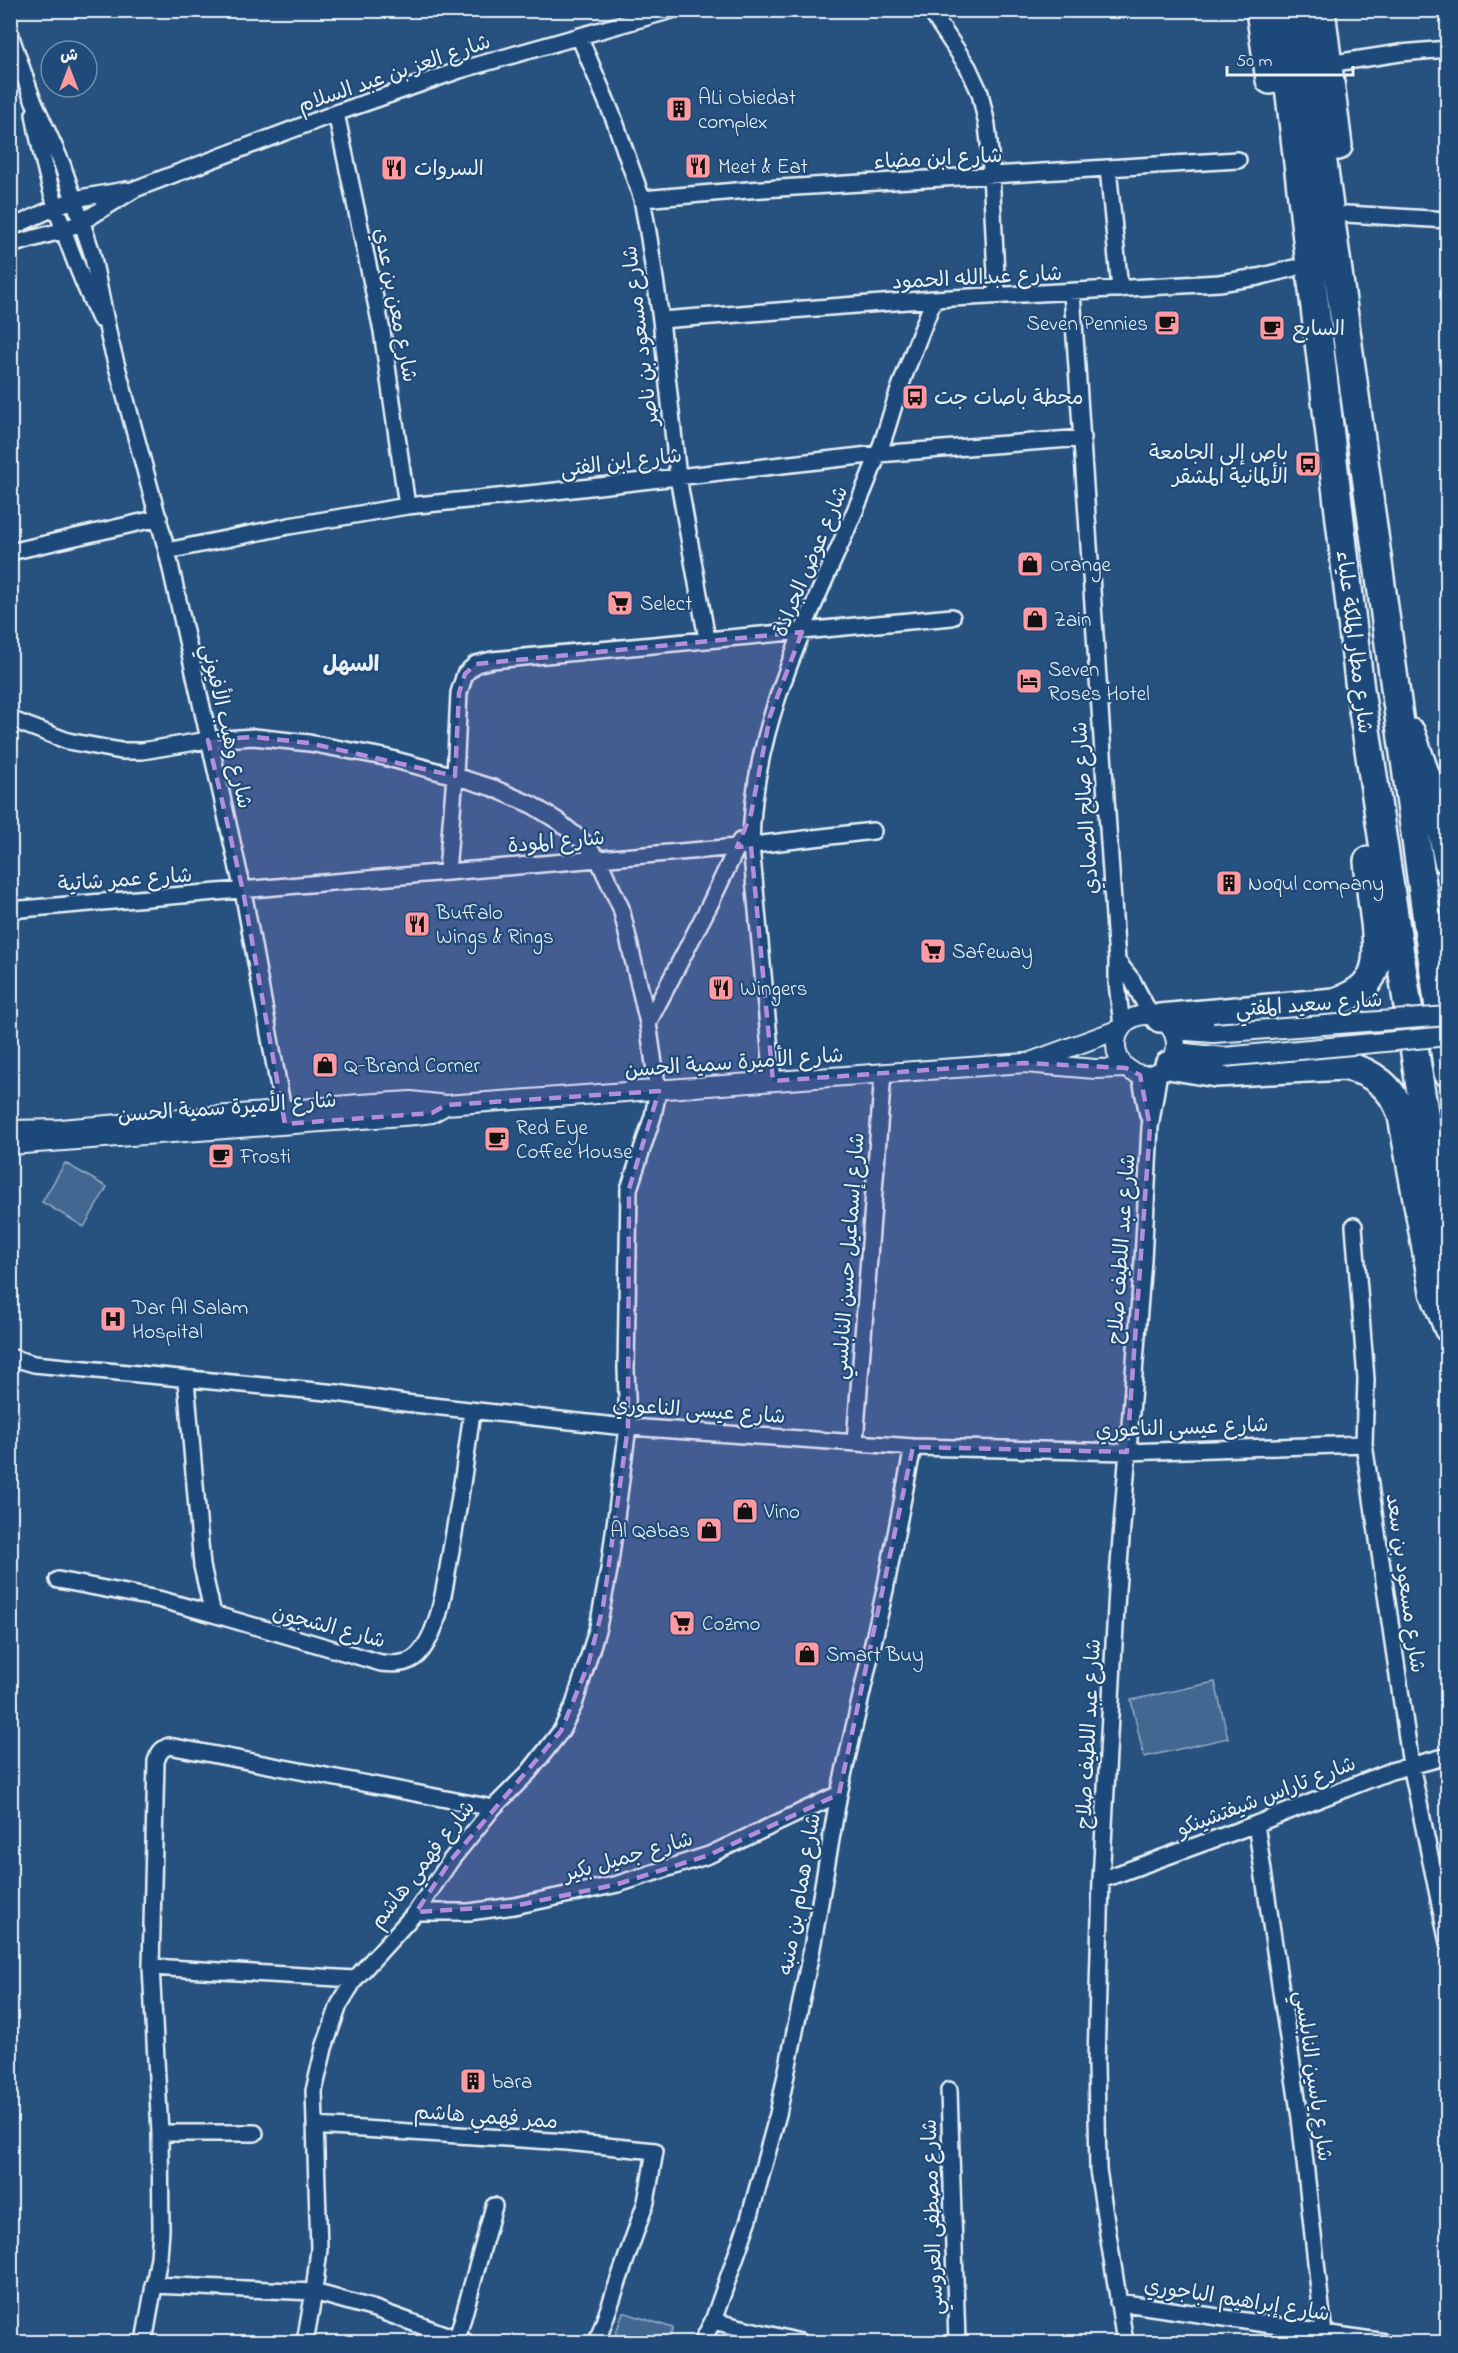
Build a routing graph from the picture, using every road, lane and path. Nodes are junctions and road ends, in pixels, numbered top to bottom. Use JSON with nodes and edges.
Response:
{"nodes":[{"id":1,"x":672,"y":10,"type":"edge"},
{"id":2,"x":930,"y":10,"type":"edge"},
{"id":3,"x":1260,"y":10,"type":"edge"},
{"id":4,"x":1280,"y":10,"type":"edge"},
{"id":5,"x":1302,"y":10,"type":"edge"},
{"id":6,"x":1321,"y":10,"type":"edge"},
{"id":7,"x":10,"y":34,"type":"edge"},
{"id":8,"x":579,"y":36,"type":"junction"},
{"id":9,"x":1448,"y":49,"type":"edge"},
{"id":10,"x":1328,"y":64,"type":"junction"},
{"id":11,"x":31,"y":94,"type":"junction"},
{"id":12,"x":336,"y":113,"type":"junction"},
{"id":13,"x":1238,"y":160,"type":"dead end"},
{"id":14,"x":1108,"y":168,"type":"junction"},
{"id":15,"x":990,"y":175,"type":"junction"},
{"id":16,"x":135,"y":189,"type":"junction"},
{"id":17,"x":74,"y":198,"type":"junction"},
{"id":18,"x":642,"y":199,"type":"junction"},
{"id":19,"x":56,"y":206,"type":"junction"},
{"id":20,"x":1346,"y":214,"type":"junction"},
{"id":21,"x":1448,"y":220,"type":"edge"},
{"id":22,"x":83,"y":221,"type":"junction"},
{"id":23,"x":10,"y":228,"type":"edge"},
{"id":24,"x":64,"y":230,"type":"junction"},
{"id":25,"x":10,"y":245,"type":"edge"},
{"id":26,"x":1294,"y":268,"type":"junction"},
{"id":27,"x":1120,"y":289,"type":"junction"},
{"id":28,"x":1072,"y":293,"type":"junction"},
{"id":29,"x":997,"y":296,"type":"junction"},
{"id":30,"x":934,"y":299,"type":"junction"},
{"id":31,"x":661,"y":320,"type":"junction"},
{"id":32,"x":110,"y":341,"type":"junction"},
{"id":33,"x":1327,"y":401,"type":"junction"},
{"id":34,"x":1355,"y":413,"type":"junction"},
{"id":35,"x":1083,"y":438,"type":"junction"},
{"id":36,"x":878,"y":454,"type":"junction"},
{"id":37,"x":678,"y":477,"type":"junction"},
{"id":38,"x":407,"y":506,"type":"junction"},
{"id":39,"x":159,"y":518,"type":"junction"},
{"id":40,"x":167,"y":551,"type":"junction"},
{"id":41,"x":10,"y":552,"type":"edge"},
{"id":42,"x":952,"y":617,"type":"dead end"},
{"id":43,"x":802,"y":632,"type":"junction"},
{"id":44,"x":707,"y":639,"type":"junction"},
{"id":45,"x":1360,"y":690,"type":"junction"},
{"id":46,"x":1394,"y":692,"type":"junction"},
{"id":47,"x":10,"y":719,"type":"edge"},
{"id":48,"x":208,"y":740,"type":"junction"},
{"id":49,"x":455,"y":776,"type":"junction"},
{"id":50,"x":873,"y":831,"type":"dead end"},
{"id":51,"x":744,"y":846,"type":"junction"},
{"id":52,"x":598,"y":859,"type":"junction"},
{"id":53,"x":1448,"y":861,"type":"edge"},
{"id":54,"x":447,"y":871,"type":"junction"},
{"id":55,"x":243,"y":891,"type":"junction"},
{"id":56,"x":10,"y":910,"type":"edge"},
{"id":57,"x":1117,"y":961,"type":"junction"},
{"id":58,"x":1448,"y":1016,"type":"edge"},
{"id":59,"x":1161,"y":1021,"type":"junction"},
{"id":60,"x":648,"y":1023,"type":"junction"},
{"id":61,"x":1121,"y":1028,"type":"junction"},
{"id":62,"x":1448,"y":1036,"type":"edge"},
{"id":63,"x":1025,"y":1063,"type":"junction"},
{"id":64,"x":1168,"y":1063,"type":"junction"},
{"id":65,"x":1133,"y":1072,"type":"junction"},
{"id":66,"x":883,"y":1073,"type":"junction"},
{"id":67,"x":1448,"y":1073,"type":"edge"},
{"id":68,"x":773,"y":1081,"type":"junction"},
{"id":69,"x":658,"y":1091,"type":"junction"},
{"id":70,"x":284,"y":1117,"type":"junction"},
{"id":71,"x":1150,"y":1127,"type":"junction"},
{"id":72,"x":10,"y":1130,"type":"edge"},
{"id":73,"x":10,"y":1145,"type":"edge"},
{"id":74,"x":1354,"y":1226,"type":"dead end"},
{"id":75,"x":1448,"y":1271,"type":"edge"},
{"id":76,"x":1448,"y":1328,"type":"edge"},
{"id":77,"x":10,"y":1357,"type":"edge"},
{"id":78,"x":34,"y":1364,"type":"junction"},
{"id":79,"x":10,"y":1369,"type":"edge"},
{"id":80,"x":186,"y":1380,"type":"junction"},
{"id":81,"x":472,"y":1411,"type":"junction"},
{"id":82,"x":628,"y":1427,"type":"junction"},
{"id":83,"x":855,"y":1442,"type":"junction"},
{"id":84,"x":1364,"y":1444,"type":"junction"},
{"id":85,"x":913,"y":1446,"type":"junction"},
{"id":86,"x":1127,"y":1452,"type":"junction"},
{"id":87,"x":58,"y":1580,"type":"dead end"},
{"id":88,"x":213,"y":1614,"type":"junction"},
{"id":89,"x":1448,"y":1756,"type":"edge"},
{"id":90,"x":1411,"y":1765,"type":"junction"},
{"id":91,"x":839,"y":1794,"type":"junction"},
{"id":92,"x":493,"y":1808,"type":"junction"},
{"id":93,"x":1256,"y":1824,"type":"junction"},
{"id":94,"x":1101,"y":1880,"type":"junction"},
{"id":95,"x":416,"y":1912,"type":"junction"},
{"id":96,"x":1448,"y":1943,"type":"edge"},
{"id":97,"x":151,"y":1967,"type":"junction"},
{"id":98,"x":355,"y":1979,"type":"junction"},
{"id":99,"x":949,"y":2090,"type":"dead end"},
{"id":100,"x":315,"y":2126,"type":"junction"},
{"id":101,"x":160,"y":2133,"type":"junction"},
{"id":102,"x":255,"y":2133,"type":"dead end"},
{"id":103,"x":494,"y":2205,"type":"dead end"},
{"id":104,"x":153,"y":2285,"type":"junction"},
{"id":105,"x":315,"y":2292,"type":"junction"},
{"id":106,"x":1118,"y":2302,"type":"junction"},
{"id":107,"x":713,"y":2321,"type":"junction"},
{"id":108,"x":1324,"y":2334,"type":"junction"},
{"id":109,"x":461,"y":2341,"type":"edge"},
{"id":110,"x":144,"y":2343,"type":"edge"},
{"id":111,"x":304,"y":2343,"type":"edge"},
{"id":112,"x":597,"y":2343,"type":"edge"},
{"id":113,"x":702,"y":2343,"type":"edge"},
{"id":114,"x":800,"y":2343,"type":"edge"},
{"id":115,"x":957,"y":2343,"type":"edge"},
{"id":116,"x":1125,"y":2343,"type":"edge"},
{"id":117,"x":1385,"y":2343,"type":"edge"}],
"edges":[{"from":1,"to":8,"type":"street","name":"شارع العز بن عبد السلام"},
{"from":2,"to":15,"type":"street"},
{"from":3,"to":26,"type":"highway"},
{"from":4,"to":33,"type":"highway","name":"شارع مطار الملكة علياء"},
{"from":5,"to":34,"type":"highway","name":"شارع مطار الملكة علياء"},
{"from":6,"to":10,"type":"highway"},
{"from":7,"to":11,"type":"street","name":"شارع وهيب الأفيوني"},
{"from":8,"to":12,"type":"street","name":"شارع العز بن عبد السلام"},
{"from":8,"to":18,"type":"street","name":"شارع مسعود بن ناصر"},
{"from":9,"to":10,"type":"street"},
{"from":10,"to":20,"type":"highway"},
{"from":11,"to":17,"type":"street","name":"شارع وهيب الأفيوني"},
{"from":11,"to":19,"type":"street","name":"شارع وهيب الأفيوني"},
{"from":12,"to":16,"type":"street","name":"شارع العز بن عبد السلام"},
{"from":12,"to":38,"type":"street","name":"شارع معن بن عدي"},
{"from":13,"to":14,"type":"street","name":"شارع ابن مضاء"},
{"from":14,"to":15,"type":"street","name":"شارع ابن مضاء"},
{"from":14,"to":27,"type":"street"},
{"from":15,"to":18,"type":"street","name":"شارع ابن مضاء"},
{"from":15,"to":29,"type":"street"},
{"from":16,"to":17,"type":"street","name":"شارع العز بن عبد السلام"},
{"from":16,"to":22,"type":"street","name":"شارع العز بن عبد السلام"},
{"from":17,"to":19,"type":"street","name":"شارع العز بن عبد السلام"},
{"from":17,"to":22,"type":"street","name":"شارع وهيب الأفيوني"},
{"from":18,"to":31,"type":"street","name":"شارع مسعود بن ناصر"},
{"from":19,"to":23,"type":"street","name":"شارع العز بن عبد السلام"},
{"from":19,"to":24,"type":"street","name":"شارع وهيب الأفيوني"},
{"from":20,"to":21,"type":"street"},
{"from":20,"to":34,"type":"highway"},
{"from":22,"to":24,"type":"street","name":"شارع العز بن عبد السلام"},
{"from":22,"to":32,"type":"street","name":"شارع وهيب الأفيوني"},
{"from":24,"to":25,"type":"street","name":"شارع العز بن عبد السلام"},
{"from":24,"to":32,"type":"street","name":"شارع وهيب الأفيوني"},
{"from":26,"to":27,"type":"street","name":"شارع عبدالله الحمود"},
{"from":26,"to":33,"type":"highway"},
{"from":27,"to":28,"type":"street","name":"شارع عبدالله الحمود"},
{"from":28,"to":29,"type":"street","name":"شارع عبدالله الحمود"},
{"from":28,"to":35,"type":"street","name":"شارع صالح الصمادي"},
{"from":29,"to":30,"type":"street","name":"شارع عبدالله الحمود"},
{"from":30,"to":31,"type":"street","name":"شارع عبدالله الحمود"},
{"from":30,"to":36,"type":"street","name":"شارع عوض الجراذة"},
{"from":31,"to":37,"type":"street","name":"شارع مسعود بن ناصر"},
{"from":32,"to":39,"type":"street","name":"شارع وهيب الأفيوني"},
{"from":33,"to":45,"type":"highway","name":"شارع مطار الملكة علياء"},
{"from":34,"to":46,"type":"highway","name":"شارع مطار الملكة علياء"},
{"from":35,"to":36,"type":"street","name":"شارع ابن الفتى"},
{"from":35,"to":57,"type":"street","name":"شارع صالح الصمادي"},
{"from":36,"to":37,"type":"street","name":"شارع ابن الفتى"},
{"from":36,"to":43,"type":"street","name":"شارع عوض الجراذة"},
{"from":37,"to":38,"type":"street","name":"شارع ابن الفتى"},
{"from":37,"to":44,"type":"street","name":"شارع مسعود بن ناصر"},
{"from":38,"to":40,"type":"street","name":"شارع ابن الفتى"},
{"from":39,"to":40,"type":"street","name":"شارع وهيب الأفيوني"},
{"from":39,"to":41,"type":"street"},
{"from":40,"to":48,"type":"street","name":"شارع وهيب الأفيوني"},
{"from":42,"to":43,"type":"street"},
{"from":43,"to":44,"type":"street"},
{"from":43,"to":51,"type":"street","name":"شارع عوض الجراذة"},
{"from":44,"to":49,"type":"street"},
{"from":45,"to":59,"type":"highway"},
{"from":45,"to":75,"type":"highway","name":"شارع مطار الملكة علياء"},
{"from":46,"to":53,"type":"highway"},
{"from":46,"to":67,"type":"highway","name":"شارع مطار الملكة علياء"},
{"from":47,"to":48,"type":"street"},
{"from":48,"to":49,"type":"street"},
{"from":48,"to":55,"type":"street","name":"شارع وهيب الأفيوني"},
{"from":49,"to":52,"type":"street"},
{"from":49,"to":54,"type":"street"},
{"from":50,"to":51,"type":"street","name":"شارع المودة"},
{"from":51,"to":52,"type":"street","name":"شارع المودة"},
{"from":51,"to":60,"type":"street"},
{"from":51,"to":68,"type":"street","name":"شارع عوض الجراذة"},
{"from":52,"to":54,"type":"street","name":"شارع المودة"},
{"from":52,"to":60,"type":"street"},
{"from":54,"to":55,"type":"street","name":"شارع المودة"},
{"from":55,"to":56,"type":"street","name":"شارع عمر شاتية"},
{"from":55,"to":70,"type":"street","name":"شارع وهيب الأفيوني"},
{"from":57,"to":59,"type":"street"},
{"from":57,"to":61,"type":"street","name":"شارع صالح الصمادي"},
{"from":58,"to":59,"type":"street","name":"شارع سعيد المفتي","bridge":true},
{"from":59,"to":61,"type":"street"},
{"from":59,"to":64,"type":"street"},
{"from":60,"to":69,"type":"street"},
{"from":61,"to":63,"type":"street","name":"شارع الأميرة سمية الحسن"},
{"from":61,"to":65,"type":"street"},
{"from":62,"to":64,"type":"street","name":"شارع سعيد المفتي","bridge":true},
{"from":63,"to":65,"type":"street","name":"شارع الأميرة سمية الحسن"},
{"from":63,"to":66,"type":"street","name":"شارع الأميرة سمية الحسن"},
{"from":64,"to":65,"type":"street"},
{"from":64,"to":71,"type":"street","name":"شارع عبد اللطيف صلاح"},
{"from":64,"to":76,"type":"highway"},
{"from":65,"to":71,"type":"street","name":"شارع عبد اللطيف صلاح"},
{"from":66,"to":68,"type":"street","name":"شارع الأميرة سمية الحسن"},
{"from":66,"to":83,"type":"street","name":"شارع إسماعيل حسن النابلسي"},
{"from":68,"to":69,"type":"street","name":"شارع الأميرة سمية الحسن"},
{"from":69,"to":70,"type":"street","name":"شارع الأميرة سمية الحسن"},
{"from":69,"to":82,"type":"street","name":"شارع فهمي هاشم"},
{"from":70,"to":72,"type":"street","name":"شارع الأميرة سمية الحسن"},
{"from":70,"to":73,"type":"street","name":"شارع الأميرة سمية الحسن"},
{"from":71,"to":86,"type":"street","name":"شارع عبد اللطيف صلاح"},
{"from":74,"to":84,"type":"street","name":"شارع مسعود بن سعد"},
{"from":77,"to":78,"type":"street","name":"شارع عيسى الناعوري"},
{"from":78,"to":79,"type":"street","name":"شارع عيسى الناعوري"},
{"from":78,"to":80,"type":"street","name":"شارع عيسى الناعوري"},
{"from":80,"to":81,"type":"street","name":"شارع عيسى الناعوري"},
{"from":80,"to":88,"type":"street"},
{"from":81,"to":82,"type":"street","name":"شارع عيسى الناعوري"},
{"from":81,"to":88,"type":"street","name":"شارع الشجون"},
{"from":82,"to":83,"type":"street","name":"شارع عيسى الناعوري"},
{"from":82,"to":92,"type":"street","name":"شارع فهمي هاشم"},
{"from":83,"to":85,"type":"street","name":"شارع عيسى الناعوري"},
{"from":84,"to":86,"type":"street","name":"شارع عيسى الناعوري"},
{"from":84,"to":90,"type":"street","name":"شارع مسعود بن سعد"},
{"from":85,"to":86,"type":"street","name":"شارع عيسى الناعوري"},
{"from":85,"to":91,"type":"street","name":"شارع همام بن منبه"},
{"from":86,"to":94,"type":"street","name":"شارع عبد اللطيف صلاح"},
{"from":87,"to":88,"type":"street","name":"شارع الشجون"},
{"from":89,"to":90,"type":"street","name":"شارع تاراس شيفتشينكو"},
{"from":90,"to":93,"type":"street","name":"شارع تاراس شيفتشينكو"},
{"from":90,"to":96,"type":"street","name":"شارع مسعود بن سعد"},
{"from":91,"to":95,"type":"street","name":"شارع جميل بكير"},
{"from":91,"to":107,"type":"street","name":"شارع همام بن منبه"},
{"from":92,"to":95,"type":"street","name":"شارع فهمي هاشم"},
{"from":92,"to":97,"type":"street"},
{"from":93,"to":94,"type":"street","name":"شارع تاراس شيفتشينكو"},
{"from":93,"to":108,"type":"street","name":"شارع ياسين النابلسي"},
{"from":94,"to":106,"type":"street","name":"شارع عبد اللطيف صلاح"},
{"from":95,"to":98,"type":"street","name":"شارع فهمي هاشم"},
{"from":97,"to":98,"type":"street"},
{"from":97,"to":101,"type":"street"},
{"from":98,"to":100,"type":"street","name":"شارع فهمي هاشم"},
{"from":99,"to":115,"type":"street","name":"شارع مصطفى العروسي"},
{"from":100,"to":105,"type":"street","name":"شارع فهمي هاشم"},
{"from":100,"to":112,"type":"street","name":"ممر فهمي هاشم"},
{"from":101,"to":102,"type":"street"},
{"from":101,"to":104,"type":"street"},
{"from":103,"to":109,"type":"street"},
{"from":104,"to":105,"type":"street"},
{"from":104,"to":110,"type":"street"},
{"from":105,"to":109,"type":"street"},
{"from":105,"to":111,"type":"street","name":"شارع فهمي هاشم"},
{"from":106,"to":108,"type":"street","name":"شارع إبراهيم الباجوري"},
{"from":106,"to":116,"type":"street","name":"شارع عبد اللطيف صلاح"},
{"from":107,"to":113,"type":"street","name":"شارع همام بن منبه"},
{"from":107,"to":114,"type":"street"},
{"from":108,"to":117,"type":"street","name":"شارع إبراهيم الباجوري"}]}
